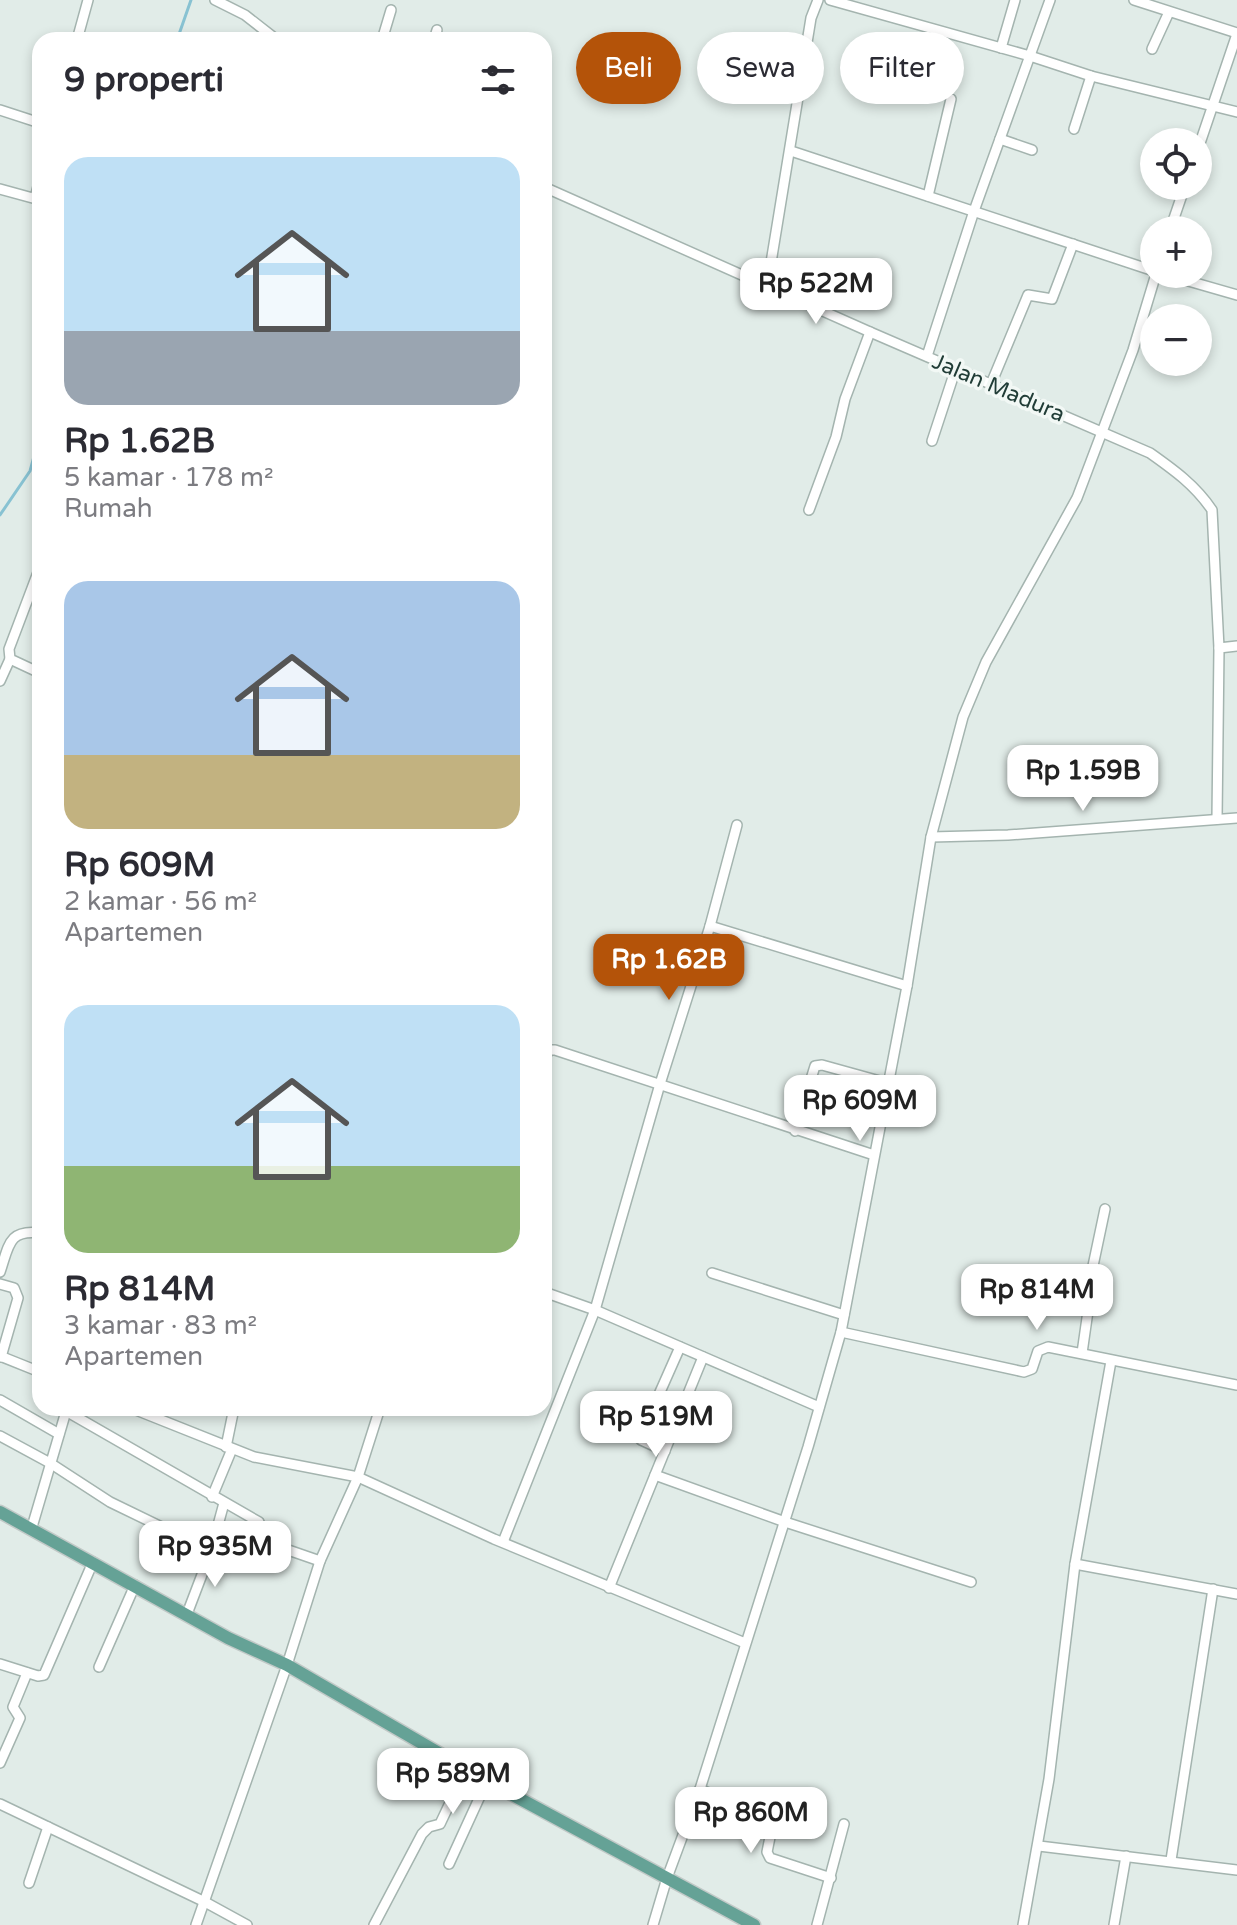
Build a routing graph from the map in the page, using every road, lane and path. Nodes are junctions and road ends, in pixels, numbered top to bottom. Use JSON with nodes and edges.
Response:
{"nodes":[{"id":1,"x":88,"y":0,"type":"edge"},
{"id":2,"x":215,"y":0,"type":"edge"},
{"id":3,"x":818,"y":0,"type":"edge"},
{"id":4,"x":830,"y":0,"type":"edge"},
{"id":5,"x":1015,"y":0,"type":"edge"},
{"id":6,"x":1050,"y":0,"type":"edge"},
{"id":7,"x":1134,"y":0,"type":"edge"},
{"id":8,"x":391,"y":10,"type":"dead end"},
{"id":9,"x":1169,"y":12,"type":"junction"},
{"id":10,"x":79,"y":32,"type":"edge"},
{"id":11,"x":267,"y":32,"type":"edge"},
{"id":12,"x":384,"y":32,"type":"edge"},
{"id":13,"x":1237,"y":33,"type":"edge"},
{"id":14,"x":1001,"y":48,"type":"junction"},
{"id":15,"x":1152,"y":49,"type":"dead end"},
{"id":16,"x":1030,"y":56,"type":"junction"},
{"id":17,"x":1091,"y":76,"type":"junction"},
{"id":18,"x":950,"y":104,"type":"edge"},
{"id":19,"x":1213,"y":105,"type":"junction"},
{"id":20,"x":0,"y":110,"type":"edge"},
{"id":21,"x":1237,"y":112,"type":"edge"},
{"id":22,"x":32,"y":120,"type":"edge"},
{"id":23,"x":1205,"y":128,"type":"edge"},
{"id":24,"x":1074,"y":129,"type":"dead end"},
{"id":25,"x":1000,"y":139,"type":"junction"},
{"id":26,"x":1032,"y":150,"type":"dead end"},
{"id":27,"x":791,"y":151,"type":"junction"},
{"id":28,"x":0,"y":189,"type":"edge"},
{"id":29,"x":552,"y":191,"type":"edge"},
{"id":30,"x":928,"y":196,"type":"junction"},
{"id":31,"x":32,"y":197,"type":"edge"},
{"id":32,"x":974,"y":211,"type":"junction"},
{"id":33,"x":1073,"y":244,"type":"junction"},
{"id":34,"x":1140,"y":267,"type":"edge"},
{"id":35,"x":767,"y":287,"type":"junction"},
{"id":36,"x":1150,"y":288,"type":"edge"},
{"id":37,"x":1212,"y":288,"type":"edge"},
{"id":38,"x":1237,"y":295,"type":"edge"},
{"id":39,"x":870,"y":332,"type":"junction"},
{"id":40,"x":927,"y":356,"type":"junction"},
{"id":41,"x":956,"y":368,"type":"junction"},
{"id":42,"x":991,"y":384,"type":"junction"},
{"id":43,"x":1103,"y":431,"type":"junction"},
{"id":44,"x":932,"y":441,"type":"dead end"},
{"id":45,"x":809,"y":510,"type":"dead end"},
{"id":46,"x":32,"y":587,"type":"edge"},
{"id":47,"x":1237,"y":646,"type":"edge"},
{"id":48,"x":1219,"y":648,"type":"junction"},
{"id":49,"x":10,"y":659,"type":"junction"},
{"id":50,"x":32,"y":669,"type":"edge"},
{"id":51,"x":0,"y":681,"type":"edge"},
{"id":52,"x":1237,"y":818,"type":"edge"},
{"id":53,"x":1217,"y":819,"type":"junction"},
{"id":54,"x":737,"y":825,"type":"dead end"},
{"id":55,"x":931,"y":837,"type":"junction"},
{"id":56,"x":710,"y":926,"type":"junction"},
{"id":57,"x":907,"y":986,"type":"junction"},
{"id":58,"x":552,"y":1050,"type":"edge"},
{"id":59,"x":887,"y":1083,"type":"junction"},
{"id":60,"x":660,"y":1084,"type":"junction"},
{"id":61,"x":795,"y":1131,"type":"junction"},
{"id":62,"x":874,"y":1155,"type":"junction"},
{"id":63,"x":1105,"y":1209,"type":"dead end"},
{"id":64,"x":32,"y":1233,"type":"edge"},
{"id":65,"x":0,"y":1272,"type":"edge"},
{"id":66,"x":712,"y":1273,"type":"dead end"},
{"id":67,"x":0,"y":1284,"type":"edge"},
{"id":68,"x":552,"y":1295,"type":"edge"},
{"id":69,"x":595,"y":1310,"type":"junction"},
{"id":70,"x":844,"y":1315,"type":"junction"},
{"id":71,"x":841,"y":1332,"type":"junction"},
{"id":72,"x":680,"y":1347,"type":"junction"},
{"id":73,"x":1082,"y":1353,"type":"junction"},
{"id":74,"x":1,"y":1356,"type":"edge"},
{"id":75,"x":703,"y":1357,"type":"junction"},
{"id":76,"x":1111,"y":1361,"type":"junction"},
{"id":77,"x":32,"y":1369,"type":"edge"},
{"id":78,"x":1237,"y":1385,"type":"edge"},
{"id":79,"x":0,"y":1400,"type":"edge"},
{"id":80,"x":819,"y":1407,"type":"junction"},
{"id":81,"x":65,"y":1416,"type":"edge"},
{"id":82,"x":77,"y":1416,"type":"edge"},
{"id":83,"x":151,"y":1416,"type":"edge"},
{"id":84,"x":233,"y":1416,"type":"edge"},
{"id":85,"x":377,"y":1416,"type":"edge"},
{"id":86,"x":59,"y":1434,"type":"junction"},
{"id":87,"x":0,"y":1436,"type":"edge"},
{"id":88,"x":229,"y":1448,"type":"junction"},
{"id":89,"x":665,"y":1451,"type":"junction"},
{"id":90,"x":50,"y":1463,"type":"junction"},
{"id":91,"x":655,"y":1475,"type":"junction"},
{"id":92,"x":358,"y":1477,"type":"junction"},
{"id":93,"x":212,"y":1497,"type":"junction"},
{"id":94,"x":224,"y":1503,"type":"junction"},
{"id":95,"x":0,"y":1512,"type":"edge"},
{"id":96,"x":785,"y":1522,"type":"junction"},
{"id":97,"x":32,"y":1527,"type":"junction"},
{"id":98,"x":503,"y":1542,"type":"junction"},
{"id":99,"x":211,"y":1551,"type":"junction"},
{"id":100,"x":320,"y":1561,"type":"junction"},
{"id":101,"x":93,"y":1562,"type":"junction"},
{"id":102,"x":1075,"y":1564,"type":"junction"},
{"id":103,"x":971,"y":1582,"type":"dead end"},
{"id":104,"x":135,"y":1585,"type":"junction"},
{"id":105,"x":609,"y":1588,"type":"junction"},
{"id":106,"x":1213,"y":1589,"type":"junction"},
{"id":107,"x":1237,"y":1594,"type":"edge"},
{"id":108,"x":187,"y":1614,"type":"junction"},
{"id":109,"x":745,"y":1643,"type":"junction"},
{"id":110,"x":0,"y":1664,"type":"edge"},
{"id":111,"x":287,"y":1665,"type":"junction"},
{"id":112,"x":99,"y":1667,"type":"dead end"},
{"id":113,"x":27,"y":1673,"type":"junction"},
{"id":114,"x":0,"y":1763,"type":"edge"},
{"id":115,"x":466,"y":1769,"type":"junction"},
{"id":116,"x":487,"y":1781,"type":"junction"},
{"id":117,"x":700,"y":1789,"type":"junction"},
{"id":118,"x":0,"y":1804,"type":"edge"},
{"id":119,"x":844,"y":1824,"type":"dead end"},
{"id":120,"x":48,"y":1827,"type":"junction"},
{"id":121,"x":1039,"y":1846,"type":"junction"},
{"id":122,"x":1126,"y":1856,"type":"junction"},
{"id":123,"x":1171,"y":1860,"type":"junction"},
{"id":124,"x":449,"y":1864,"type":"dead end"},
{"id":125,"x":1237,"y":1870,"type":"edge"},
{"id":126,"x":667,"y":1878,"type":"junction"},
{"id":127,"x":831,"y":1878,"type":"junction"},
{"id":128,"x":29,"y":1883,"type":"dead end"},
{"id":129,"x":205,"y":1902,"type":"junction"},
{"id":130,"x":196,"y":1925,"type":"edge"},
{"id":131,"x":247,"y":1925,"type":"edge"},
{"id":132,"x":374,"y":1925,"type":"edge"},
{"id":133,"x":653,"y":1925,"type":"edge"},
{"id":134,"x":754,"y":1925,"type":"edge"},
{"id":135,"x":817,"y":1925,"type":"edge"},
{"id":136,"x":1023,"y":1925,"type":"edge"},
{"id":137,"x":1114,"y":1925,"type":"edge"}],
"edges":[{"from":1,"to":10,"type":"street"},
{"from":2,"to":11,"type":"street"},
{"from":3,"to":27,"type":"street"},
{"from":4,"to":14,"type":"street"},
{"from":5,"to":14,"type":"street"},
{"from":6,"to":16,"type":"street"},
{"from":7,"to":9,"type":"street"},
{"from":8,"to":12,"type":"street"},
{"from":9,"to":13,"type":"street"},
{"from":9,"to":15,"type":"street"},
{"from":13,"to":19,"type":"street"},
{"from":14,"to":16,"type":"street"},
{"from":16,"to":17,"type":"street"},
{"from":16,"to":25,"type":"street"},
{"from":17,"to":19,"type":"street"},
{"from":17,"to":24,"type":"street"},
{"from":18,"to":30,"type":"street"},
{"from":19,"to":21,"type":"street"},
{"from":19,"to":23,"type":"street"},
{"from":20,"to":22,"type":"street"},
{"from":25,"to":26,"type":"street"},
{"from":25,"to":32,"type":"street"},
{"from":27,"to":30,"type":"street"},
{"from":27,"to":35,"type":"street"},
{"from":28,"to":31,"type":"street"},
{"from":29,"to":35,"type":"street","name":"Jalan Madura"},
{"from":30,"to":32,"type":"street"},
{"from":32,"to":33,"type":"street"},
{"from":32,"to":40,"type":"street"},
{"from":33,"to":34,"type":"street"},
{"from":33,"to":42,"type":"street"},
{"from":35,"to":39,"type":"street","name":"Jalan Madura"},
{"from":36,"to":43,"type":"street"},
{"from":37,"to":38,"type":"street"},
{"from":39,"to":40,"type":"street","name":"Jalan Madura"},
{"from":39,"to":45,"type":"street"},
{"from":40,"to":41,"type":"street","name":"Jalan Madura"},
{"from":41,"to":42,"type":"street","name":"Jalan Madura"},
{"from":41,"to":44,"type":"street"},
{"from":42,"to":43,"type":"street","name":"Jalan Madura"},
{"from":43,"to":48,"type":"street","name":"Jalan Madura"},
{"from":43,"to":55,"type":"street"},
{"from":46,"to":49,"type":"street"},
{"from":47,"to":48,"type":"street"},
{"from":48,"to":53,"type":"street","name":"Jalan Madura"},
{"from":49,"to":50,"type":"street"},
{"from":49,"to":51,"type":"street"},
{"from":52,"to":53,"type":"street"},
{"from":53,"to":55,"type":"street"},
{"from":54,"to":56,"type":"street"},
{"from":55,"to":57,"type":"street"},
{"from":56,"to":57,"type":"street"},
{"from":56,"to":60,"type":"street"},
{"from":57,"to":59,"type":"street"},
{"from":58,"to":60,"type":"street"},
{"from":59,"to":61,"type":"street"},
{"from":59,"to":62,"type":"street"},
{"from":60,"to":61,"type":"street"},
{"from":60,"to":69,"type":"street"},
{"from":61,"to":62,"type":"street"},
{"from":62,"to":70,"type":"street"},
{"from":63,"to":73,"type":"street"},
{"from":64,"to":65,"type":"street"},
{"from":66,"to":70,"type":"street"},
{"from":67,"to":74,"type":"street"},
{"from":68,"to":69,"type":"street"},
{"from":69,"to":72,"type":"street"},
{"from":69,"to":98,"type":"street"},
{"from":70,"to":71,"type":"street"},
{"from":71,"to":73,"type":"street"},
{"from":71,"to":80,"type":"street"},
{"from":72,"to":75,"type":"street"},
{"from":72,"to":89,"type":"street"},
{"from":73,"to":76,"type":"street"},
{"from":74,"to":77,"type":"street"},
{"from":75,"to":80,"type":"street"},
{"from":75,"to":89,"type":"street"},
{"from":76,"to":78,"type":"street"},
{"from":76,"to":102,"type":"street"},
{"from":79,"to":86,"type":"street"},
{"from":80,"to":96,"type":"street"},
{"from":81,"to":86,"type":"street"},
{"from":82,"to":93,"type":"street"},
{"from":83,"to":88,"type":"street"},
{"from":84,"to":88,"type":"street"},
{"from":85,"to":92,"type":"street"},
{"from":86,"to":90,"type":"street"},
{"from":87,"to":90,"type":"street"},
{"from":88,"to":92,"type":"street"},
{"from":88,"to":93,"type":"street"},
{"from":89,"to":91,"type":"street"},
{"from":90,"to":97,"type":"street"},
{"from":90,"to":99,"type":"street"},
{"from":91,"to":96,"type":"street"},
{"from":91,"to":105,"type":"street"},
{"from":92,"to":98,"type":"street"},
{"from":92,"to":100,"type":"street"},
{"from":93,"to":94,"type":"street"},
{"from":94,"to":99,"type":"street"},
{"from":94,"to":100,"type":"street"},
{"from":95,"to":97,"type":"main road"},
{"from":96,"to":103,"type":"street"},
{"from":96,"to":109,"type":"street"},
{"from":97,"to":101,"type":"main road"},
{"from":98,"to":105,"type":"street"},
{"from":99,"to":108,"type":"street"},
{"from":100,"to":111,"type":"street"},
{"from":101,"to":104,"type":"main road"},
{"from":101,"to":113,"type":"street"},
{"from":102,"to":106,"type":"street"},
{"from":102,"to":121,"type":"street"},
{"from":104,"to":108,"type":"main road"},
{"from":104,"to":112,"type":"street"},
{"from":105,"to":109,"type":"street"},
{"from":106,"to":107,"type":"street"},
{"from":106,"to":123,"type":"street"},
{"from":108,"to":111,"type":"main road"},
{"from":109,"to":117,"type":"street"},
{"from":110,"to":113,"type":"street"},
{"from":111,"to":115,"type":"main road"},
{"from":111,"to":129,"type":"street"},
{"from":113,"to":114,"type":"street"},
{"from":115,"to":116,"type":"main road"},
{"from":115,"to":132,"type":"street"},
{"from":116,"to":124,"type":"street"},
{"from":116,"to":126,"type":"main road"},
{"from":117,"to":126,"type":"street"},
{"from":117,"to":127,"type":"street"},
{"from":118,"to":120,"type":"street"},
{"from":119,"to":127,"type":"street"},
{"from":120,"to":128,"type":"street"},
{"from":120,"to":129,"type":"street"},
{"from":121,"to":122,"type":"street"},
{"from":121,"to":136,"type":"street"},
{"from":122,"to":123,"type":"street"},
{"from":122,"to":137,"type":"street"},
{"from":123,"to":125,"type":"street"},
{"from":126,"to":133,"type":"street"},
{"from":126,"to":134,"type":"main road"},
{"from":127,"to":135,"type":"street"},
{"from":129,"to":130,"type":"street"},
{"from":129,"to":131,"type":"street"}]}
